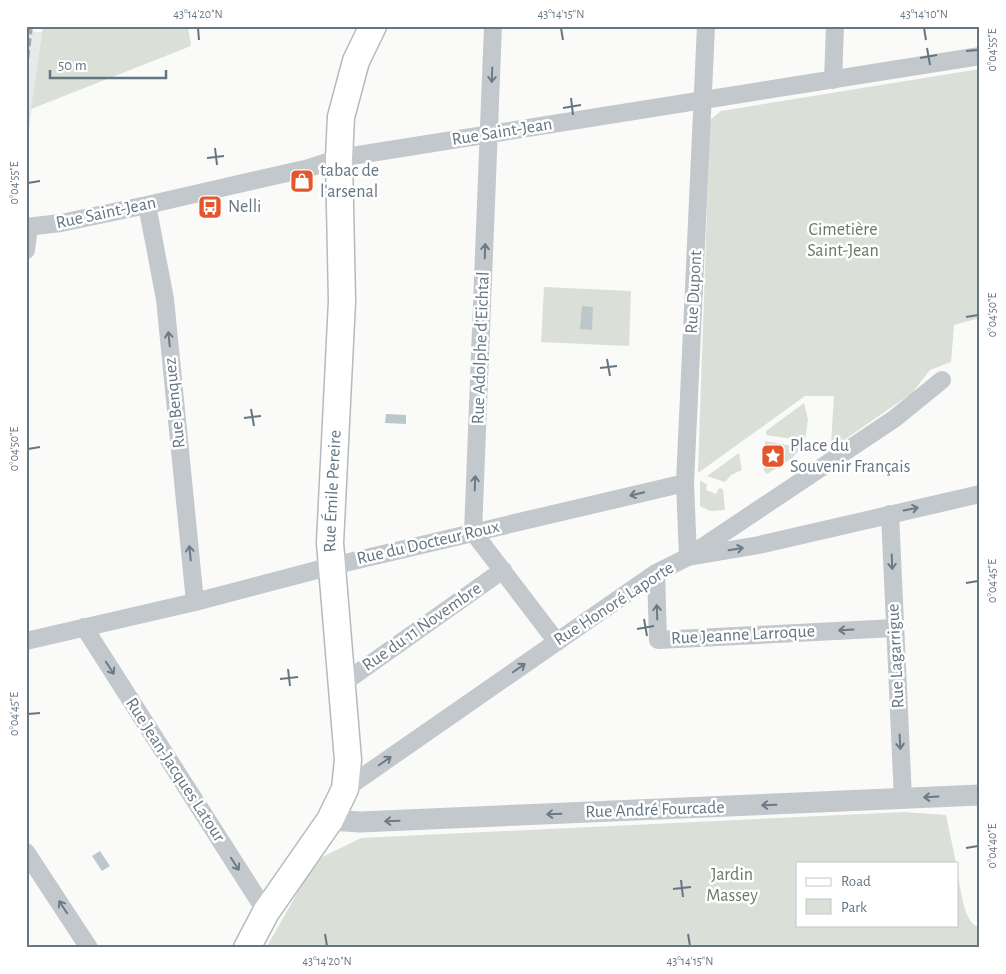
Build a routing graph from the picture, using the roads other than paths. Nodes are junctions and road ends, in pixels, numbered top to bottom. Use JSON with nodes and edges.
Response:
{"nodes":[{"id":1,"x":373,"y":26,"type":"edge"},
{"id":2,"x":493,"y":26,"type":"edge"},
{"id":3,"x":706,"y":26,"type":"edge"},
{"id":4,"x":835,"y":26,"type":"edge"},
{"id":5,"x":980,"y":56,"type":"edge"},
{"id":6,"x":833,"y":80,"type":"junction"},
{"id":7,"x":703,"y":101,"type":"junction"},
{"id":8,"x":490,"y":134,"type":"junction"},
{"id":9,"x":339,"y":158,"type":"junction"},
{"id":10,"x":147,"y":205,"type":"junction"},
{"id":11,"x":28,"y":227,"type":"edge"},
{"id":12,"x":26,"y":250,"type":"edge"},
{"id":13,"x":942,"y":380,"type":"dead end"},
{"id":14,"x":685,"y":483,"type":"junction"},
{"id":15,"x":980,"y":494,"type":"edge"},
{"id":16,"x":890,"y":514,"type":"junction"},
{"id":17,"x":473,"y":532,"type":"junction"},
{"id":18,"x":688,"y":557,"type":"junction"},
{"id":19,"x":332,"y":566,"type":"junction"},
{"id":20,"x":502,"y":570,"type":"junction"},
{"id":21,"x":656,"y":573,"type":"junction"},
{"id":22,"x":195,"y":602,"type":"junction"},
{"id":23,"x":84,"y":627,"type":"junction"},
{"id":24,"x":895,"y":628,"type":"junction"},
{"id":25,"x":26,"y":640,"type":"edge"},
{"id":26,"x":557,"y":642,"type":"junction"},
{"id":27,"x":342,"y":684,"type":"junction"},
{"id":28,"x":345,"y":789,"type":"junction"},
{"id":29,"x":980,"y":795,"type":"edge"},
{"id":30,"x":903,"y":799,"type":"junction"},
{"id":31,"x":330,"y":820,"type":"junction"},
{"id":32,"x":26,"y":852,"type":"edge"},
{"id":33,"x":266,"y":912,"type":"junction"},
{"id":34,"x":89,"y":948,"type":"edge"},
{"id":35,"x":247,"y":948,"type":"edge"}],
"edges":[{"from":1,"to":9,"type":"main road","name":"Rue Émile Pereire"},
{"from":2,"to":8,"type":"street","name":"Rue Adolphe d'Eichtal","one_way":true},
{"from":3,"to":7,"type":"street","name":"Rue Dupont"},
{"from":4,"to":6,"type":"street"},
{"from":5,"to":6,"type":"street","name":"Rue Saint-Jean"},
{"from":6,"to":7,"type":"street","name":"Rue Saint-Jean"},
{"from":7,"to":8,"type":"street","name":"Rue Saint-Jean"},
{"from":7,"to":14,"type":"street","name":"Rue Dupont"},
{"from":8,"to":9,"type":"street","name":"Rue Saint-Jean"},
{"from":17,"to":8,"type":"street","name":"Rue Adolphe d'Eichtal","one_way":true},
{"from":9,"to":10,"type":"street","name":"Rue Saint-Jean"},
{"from":9,"to":19,"type":"main road","name":"Rue Émile Pereire"},
{"from":10,"to":11,"type":"street","name":"Rue Saint-Jean"},
{"from":22,"to":10,"type":"street","name":"Rue Benquez","one_way":true},
{"from":11,"to":12,"type":"street"},
{"from":13,"to":18,"type":"street"},
{"from":14,"to":17,"type":"street","name":"Rue du Docteur Roux","one_way":true},
{"from":14,"to":18,"type":"street","name":"Rue Dupont"},
{"from":16,"to":15,"type":"street","name":"Rue Honoré Laporte","one_way":true},
{"from":18,"to":16,"type":"street","name":"Rue Honoré Laporte","one_way":true},
{"from":16,"to":24,"type":"street","name":"Rue Lagarrigue","one_way":true},
{"from":17,"to":19,"type":"street","name":"Rue du Docteur Roux"},
{"from":17,"to":20,"type":"street"},
{"from":18,"to":21,"type":"street","name":"Rue Honoré Laporte"},
{"from":19,"to":22,"type":"street","name":"Rue du Docteur Roux"},
{"from":19,"to":27,"type":"main road","name":"Rue Émile Pereire"},
{"from":20,"to":26,"type":"street"},
{"from":20,"to":27,"type":"street","name":"Rue du 11 Novembre"},
{"from":24,"to":21,"type":"street","name":"Rue Jeanne Larroque","one_way":true},
{"from":21,"to":26,"type":"street","name":"Rue Honoré Laporte"},
{"from":22,"to":23,"type":"street","name":"Rue du Docteur Roux"},
{"from":23,"to":25,"type":"street","name":"Rue du Docteur Roux"},
{"from":23,"to":33,"type":"street","name":"Rue Jean-Jacques Latour","one_way":true},
{"from":24,"to":30,"type":"street","name":"Rue Lagarrigue","one_way":true},
{"from":28,"to":26,"type":"street","name":"Rue Honoré Laporte","one_way":true},
{"from":27,"to":28,"type":"main road","name":"Rue Émile Pereire"},
{"from":28,"to":31,"type":"main road","name":"Rue Émile Pereire"},
{"from":29,"to":30,"type":"street","name":"Rue André Fourcade","one_way":true},
{"from":30,"to":31,"type":"street","name":"Rue André Fourcade","one_way":true},
{"from":31,"to":33,"type":"main road","name":"Rue Émile Pereire"},
{"from":34,"to":32,"type":"street","one_way":true},
{"from":33,"to":35,"type":"main road","name":"Rue Émile Pereire"}]}
